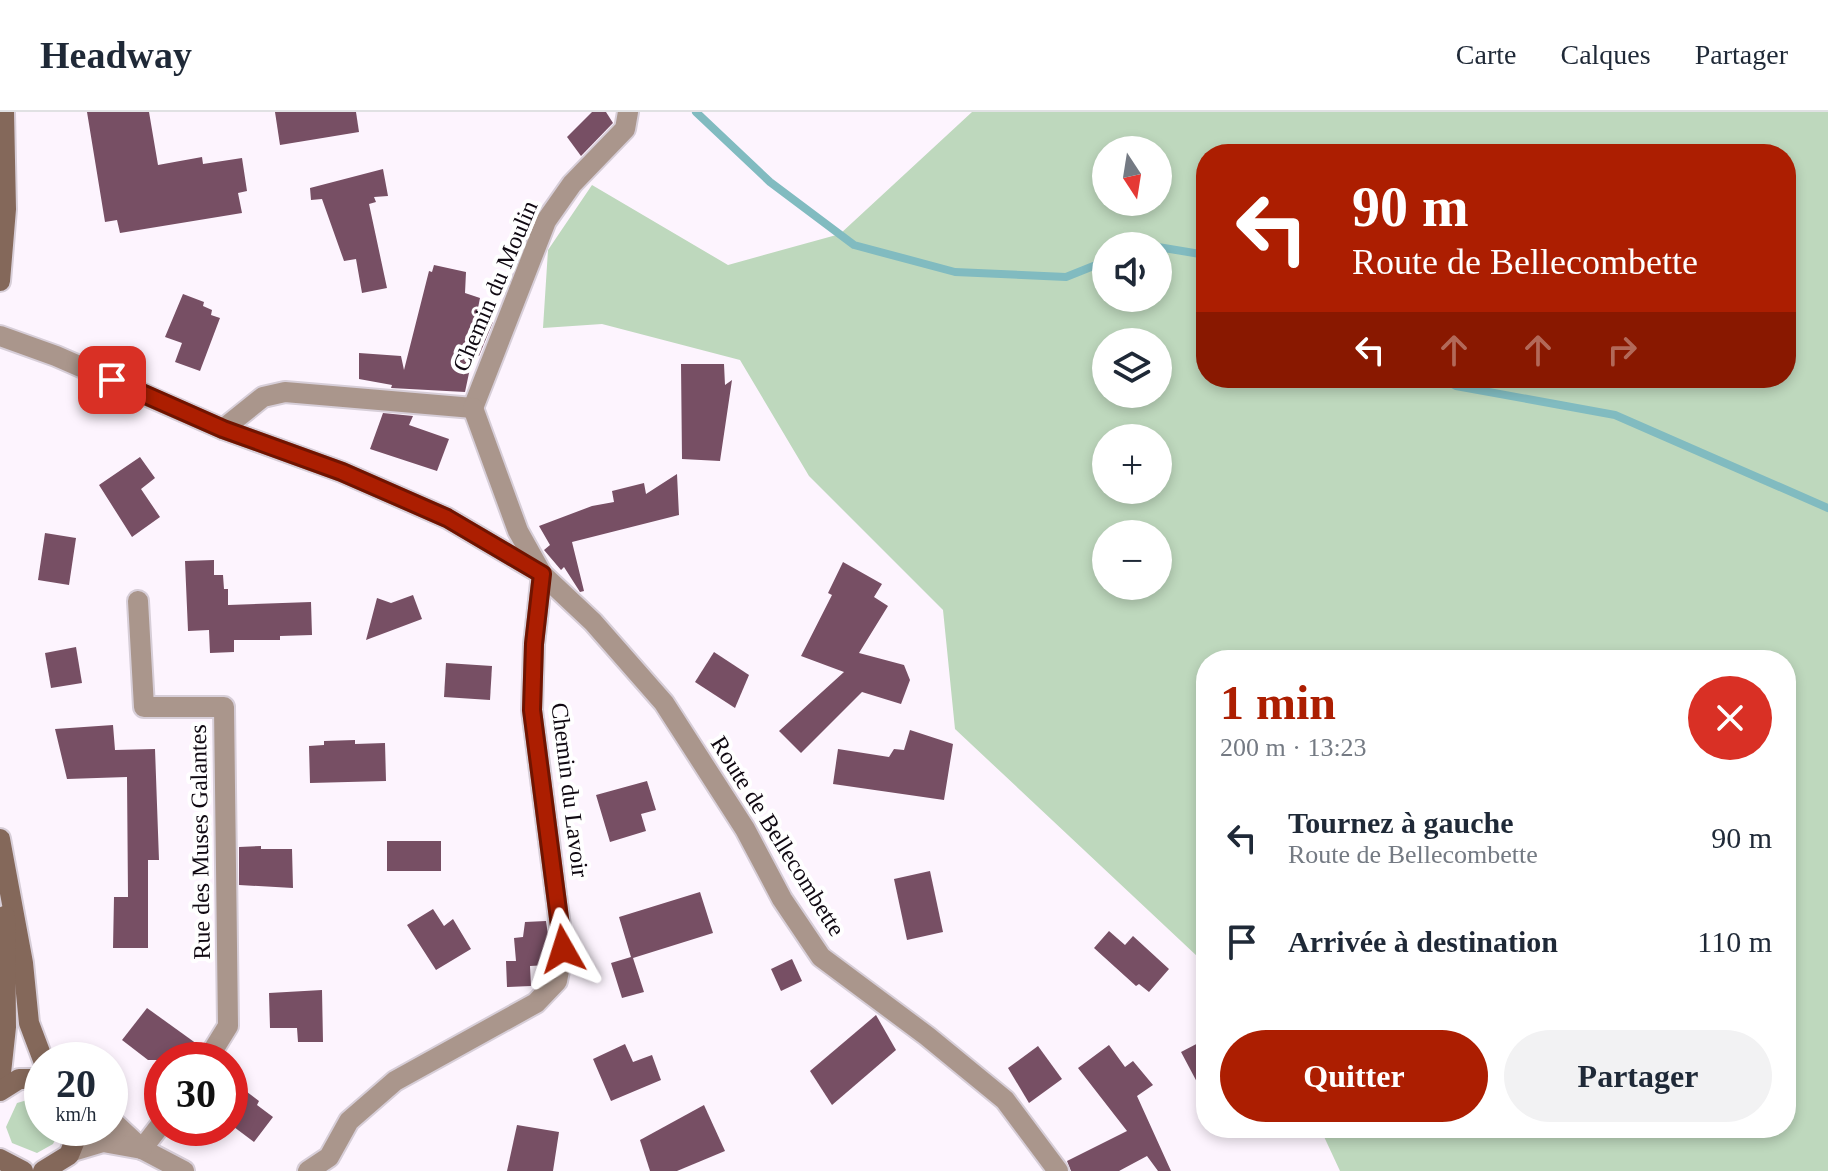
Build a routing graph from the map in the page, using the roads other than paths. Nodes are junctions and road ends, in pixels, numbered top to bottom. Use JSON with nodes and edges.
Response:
{"nodes":[{"id":1,"x":4,"y":112,"type":"edge"},
{"id":2,"x":628,"y":112,"type":"edge"},
{"id":3,"x":0,"y":281,"type":"edge"},
{"id":4,"x":0,"y":336,"type":"edge"},
{"id":5,"x":473,"y":408,"type":"junction"},
{"id":6,"x":223,"y":429,"type":"junction"},
{"id":7,"x":542,"y":574,"type":"junction"},
{"id":8,"x":138,"y":601,"type":"dead end"},
{"id":9,"x":0,"y":839,"type":"edge"},
{"id":10,"x":5,"y":872,"type":"junction"},
{"id":11,"x":36,"y":1042,"type":"edge"},
{"id":12,"x":218,"y":1042,"type":"edge"},
{"id":13,"x":24,"y":1079,"type":"edge"},
{"id":14,"x":0,"y":1082,"type":"edge"},
{"id":15,"x":0,"y":1091,"type":"edge"},
{"id":16,"x":128,"y":1136,"type":"edge"},
{"id":17,"x":144,"y":1146,"type":"edge"},
{"id":18,"x":142,"y":1149,"type":"junction"},
{"id":19,"x":66,"y":1161,"type":"edge"},
{"id":20,"x":312,"y":1170,"type":"edge"},
{"id":21,"x":43,"y":1171,"type":"edge"},
{"id":22,"x":184,"y":1171,"type":"edge"},
{"id":23,"x":1058,"y":1171,"type":"edge"}],
"edges":[{"from":1,"to":3,"type":"main road"},
{"from":2,"to":5,"type":"street","name":"Chemin du Moulin"},
{"from":4,"to":6,"type":"street","name":"Route de Bellecombette"},
{"from":5,"to":6,"type":"street"},
{"from":5,"to":7,"type":"street","name":"Route de Bellecombette"},
{"from":6,"to":7,"type":"street","name":"Route de Bellecombette"},
{"from":7,"to":20,"type":"street","name":"Chemin du Lavoir"},
{"from":7,"to":23,"type":"street","name":"Route de Bellecombette"},
{"from":8,"to":12,"type":"street","name":"Rue des Muses Galantes"},
{"from":9,"to":10,"type":"main road"},
{"from":10,"to":11,"type":"main road"},
{"from":10,"to":14,"type":"main road"},
{"from":13,"to":15,"type":"main road"},
{"from":16,"to":18,"type":"street"},
{"from":17,"to":18,"type":"street"},
{"from":18,"to":19,"type":"street"},
{"from":18,"to":22,"type":"street"},
{"from":19,"to":21,"type":"main road"}]}
